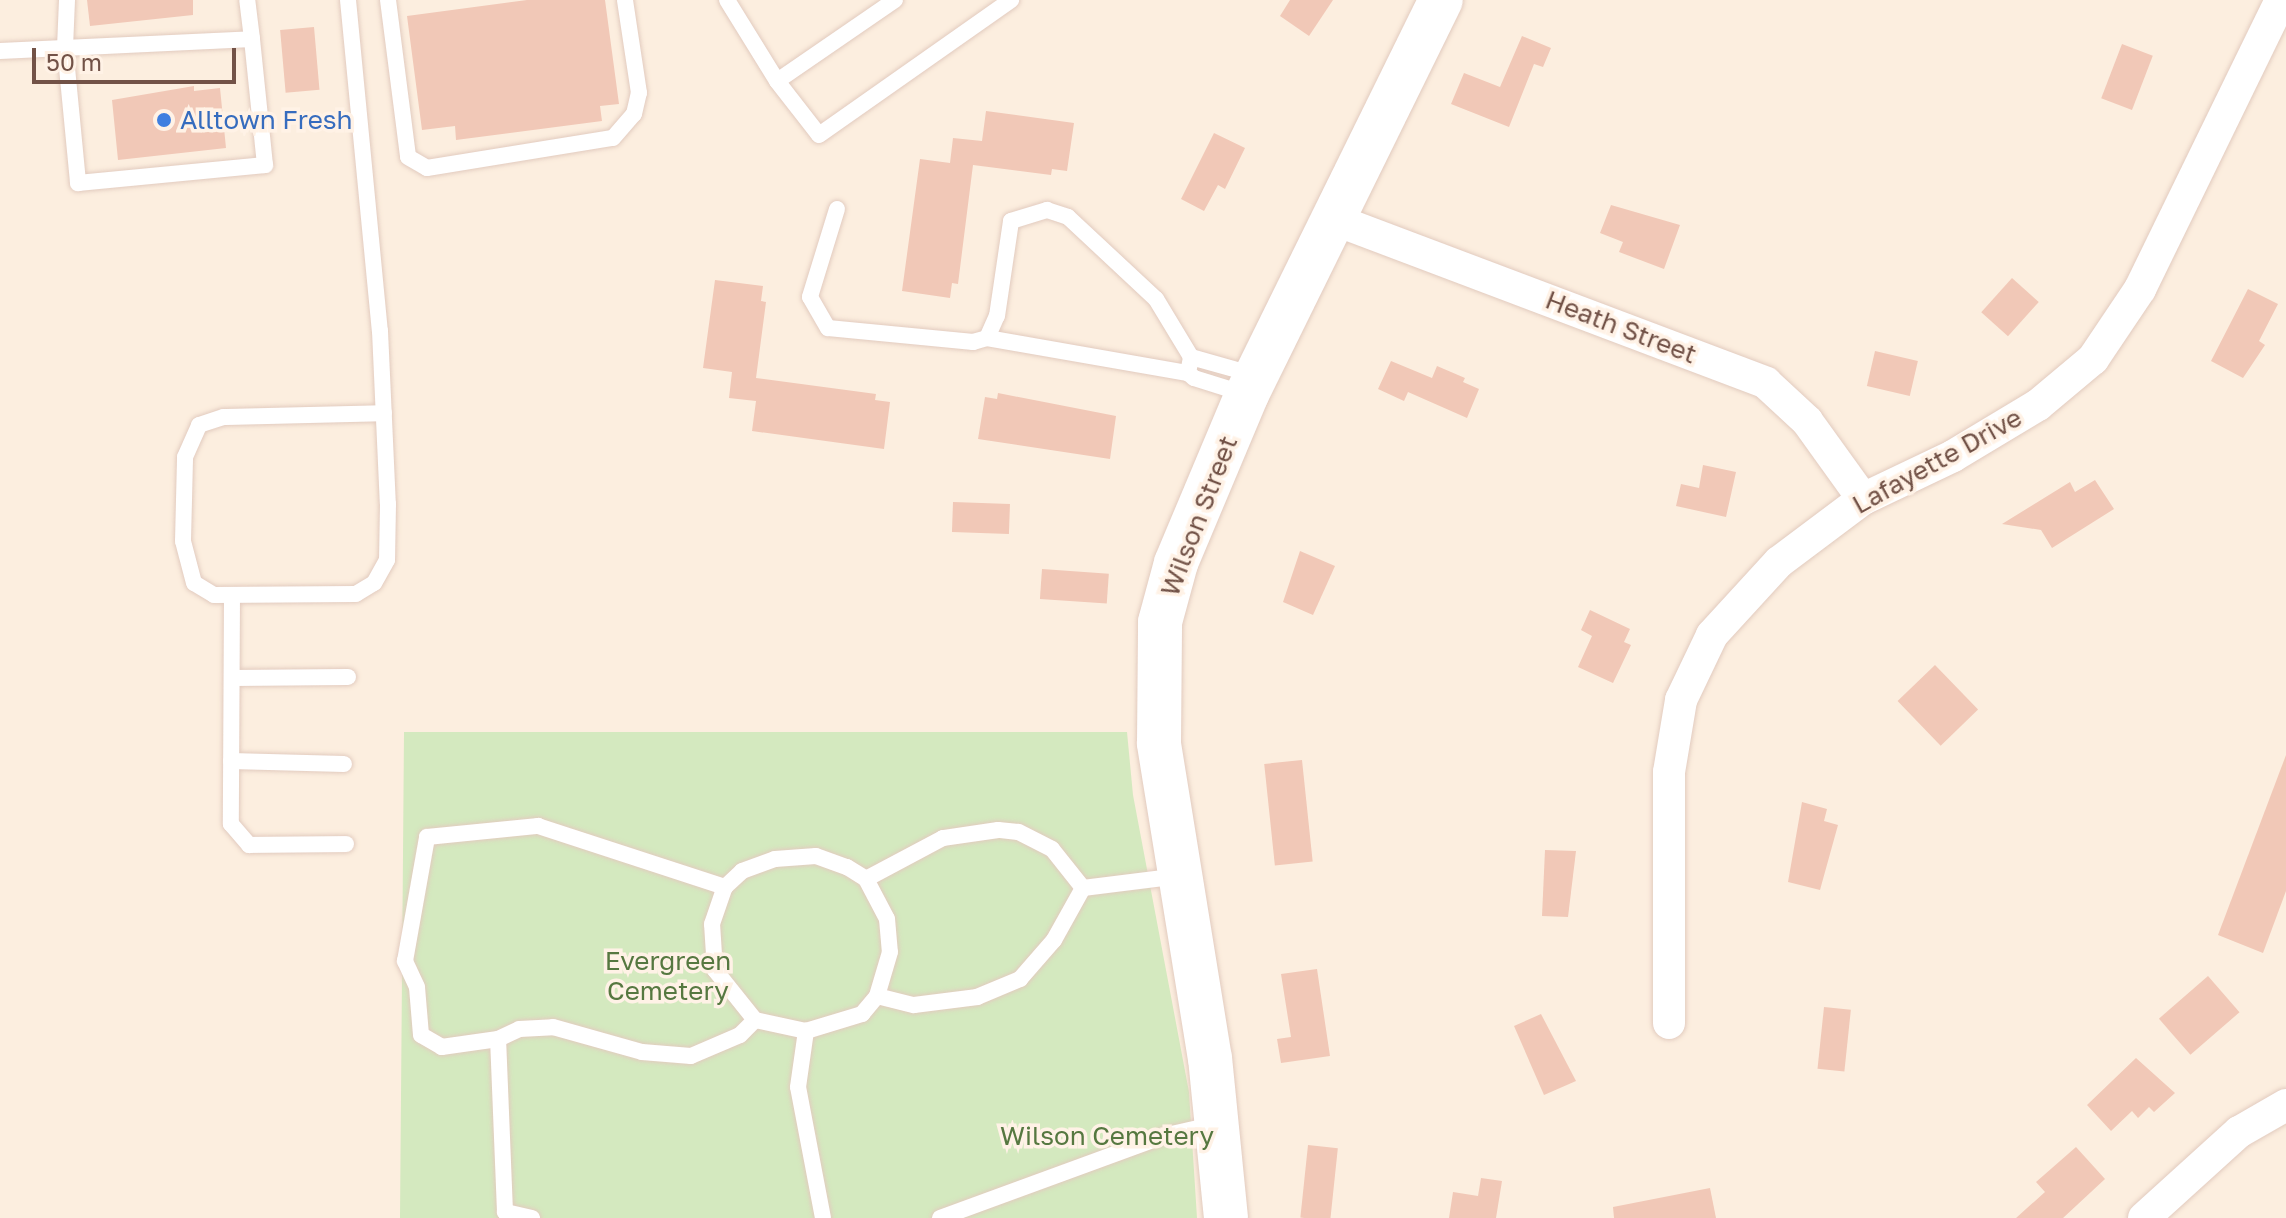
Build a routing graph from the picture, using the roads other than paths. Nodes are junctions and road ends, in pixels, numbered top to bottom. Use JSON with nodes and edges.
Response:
{"nodes":[{"id":1,"x":67,"y":0,"type":"edge"},
{"id":2,"x":247,"y":0,"type":"edge"},
{"id":3,"x":348,"y":0,"type":"edge"},
{"id":4,"x":388,"y":0,"type":"edge"},
{"id":5,"x":625,"y":0,"type":"edge"},
{"id":6,"x":727,"y":0,"type":"edge"},
{"id":7,"x":895,"y":0,"type":"edge"},
{"id":8,"x":1011,"y":0,"type":"edge"},
{"id":9,"x":1441,"y":0,"type":"edge"},
{"id":10,"x":2278,"y":6,"type":"dead end"},
{"id":11,"x":252,"y":39,"type":"junction"},
{"id":12,"x":65,"y":47,"type":"junction"},
{"id":13,"x":0,"y":51,"type":"edge"},
{"id":14,"x":777,"y":81,"type":"junction"},
{"id":15,"x":837,"y":209,"type":"dead end"},
{"id":16,"x":1333,"y":219,"type":"junction"},
{"id":17,"x":987,"y":338,"type":"junction"},
{"id":18,"x":1190,"y":365,"type":"junction"},
{"id":19,"x":1251,"y":385,"type":"junction"},
{"id":20,"x":384,"y":413,"type":"junction"},
{"id":21,"x":1863,"y":499,"type":"junction"},
{"id":22,"x":232,"y":595,"type":"junction"},
{"id":23,"x":348,"y":677,"type":"dead end"},
{"id":24,"x":232,"y":678,"type":"junction"},
{"id":25,"x":231,"y":761,"type":"junction"},
{"id":26,"x":344,"y":764,"type":"dead end"},
{"id":27,"x":346,"y":844,"type":"dead end"},
{"id":28,"x":1181,"y":875,"type":"junction"},
{"id":29,"x":866,"y":879,"type":"junction"},
{"id":30,"x":725,"y":887,"type":"junction"},
{"id":31,"x":1083,"y":888,"type":"junction"},
{"id":32,"x":877,"y":996,"type":"junction"},
{"id":33,"x":755,"y":1020,"type":"junction"},
{"id":34,"x":1669,"y":1023,"type":"dead end"},
{"id":35,"x":806,"y":1031,"type":"junction"},
{"id":36,"x":498,"y":1039,"type":"junction"},
{"id":37,"x":2286,"y":1105,"type":"edge"},
{"id":38,"x":1218,"y":1123,"type":"junction"},
{"id":39,"x":505,"y":1215,"type":"edge"},
{"id":40,"x":532,"y":1218,"type":"edge"},
{"id":41,"x":823,"y":1218,"type":"edge"},
{"id":42,"x":940,"y":1218,"type":"edge"},
{"id":43,"x":1226,"y":1218,"type":"edge"},
{"id":44,"x":2144,"y":1218,"type":"edge"}],
"edges":[{"from":1,"to":12,"type":"lane"},
{"from":2,"to":11,"type":"lane"},
{"from":3,"to":20,"type":"lane"},
{"from":4,"to":5,"type":"lane"},
{"from":6,"to":14,"type":"lane"},
{"from":7,"to":14,"type":"lane"},
{"from":8,"to":14,"type":"lane"},
{"from":9,"to":16,"type":"street","name":"Wilson Street"},
{"from":10,"to":21,"type":"street","name":"Lafayette Drive"},
{"from":11,"to":12,"type":"lane"},
{"from":11,"to":12,"type":"lane"},
{"from":12,"to":13,"type":"lane"},
{"from":15,"to":17,"type":"lane"},
{"from":16,"to":19,"type":"street","name":"Wilson Street"},
{"from":16,"to":21,"type":"street","name":"Heath Street"},
{"from":17,"to":18,"type":"lane"},
{"from":17,"to":18,"type":"lane"},
{"from":18,"to":19,"type":"lane"},
{"from":19,"to":28,"type":"street","name":"Wilson Street"},
{"from":20,"to":22,"type":"lane"},
{"from":20,"to":22,"type":"lane"},
{"from":21,"to":34,"type":"street","name":"Lafayette Drive"},
{"from":22,"to":24,"type":"lane"},
{"from":23,"to":24,"type":"lane"},
{"from":24,"to":25,"type":"lane"},
{"from":25,"to":26,"type":"lane"},
{"from":25,"to":27,"type":"lane"},
{"from":28,"to":31,"type":"lane"},
{"from":28,"to":38,"type":"street","name":"Wilson Street"},
{"from":29,"to":30,"type":"lane"},
{"from":29,"to":31,"type":"lane"},
{"from":29,"to":32,"type":"lane"},
{"from":30,"to":33,"type":"lane"},
{"from":30,"to":36,"type":"lane"},
{"from":31,"to":32,"type":"lane"},
{"from":32,"to":35,"type":"lane"},
{"from":33,"to":35,"type":"lane"},
{"from":33,"to":36,"type":"lane"},
{"from":35,"to":41,"type":"lane"},
{"from":36,"to":39,"type":"lane"},
{"from":37,"to":44,"type":"street"},
{"from":38,"to":42,"type":"lane"},
{"from":38,"to":43,"type":"street","name":"Wilson Street"},
{"from":39,"to":40,"type":"lane"}]}
